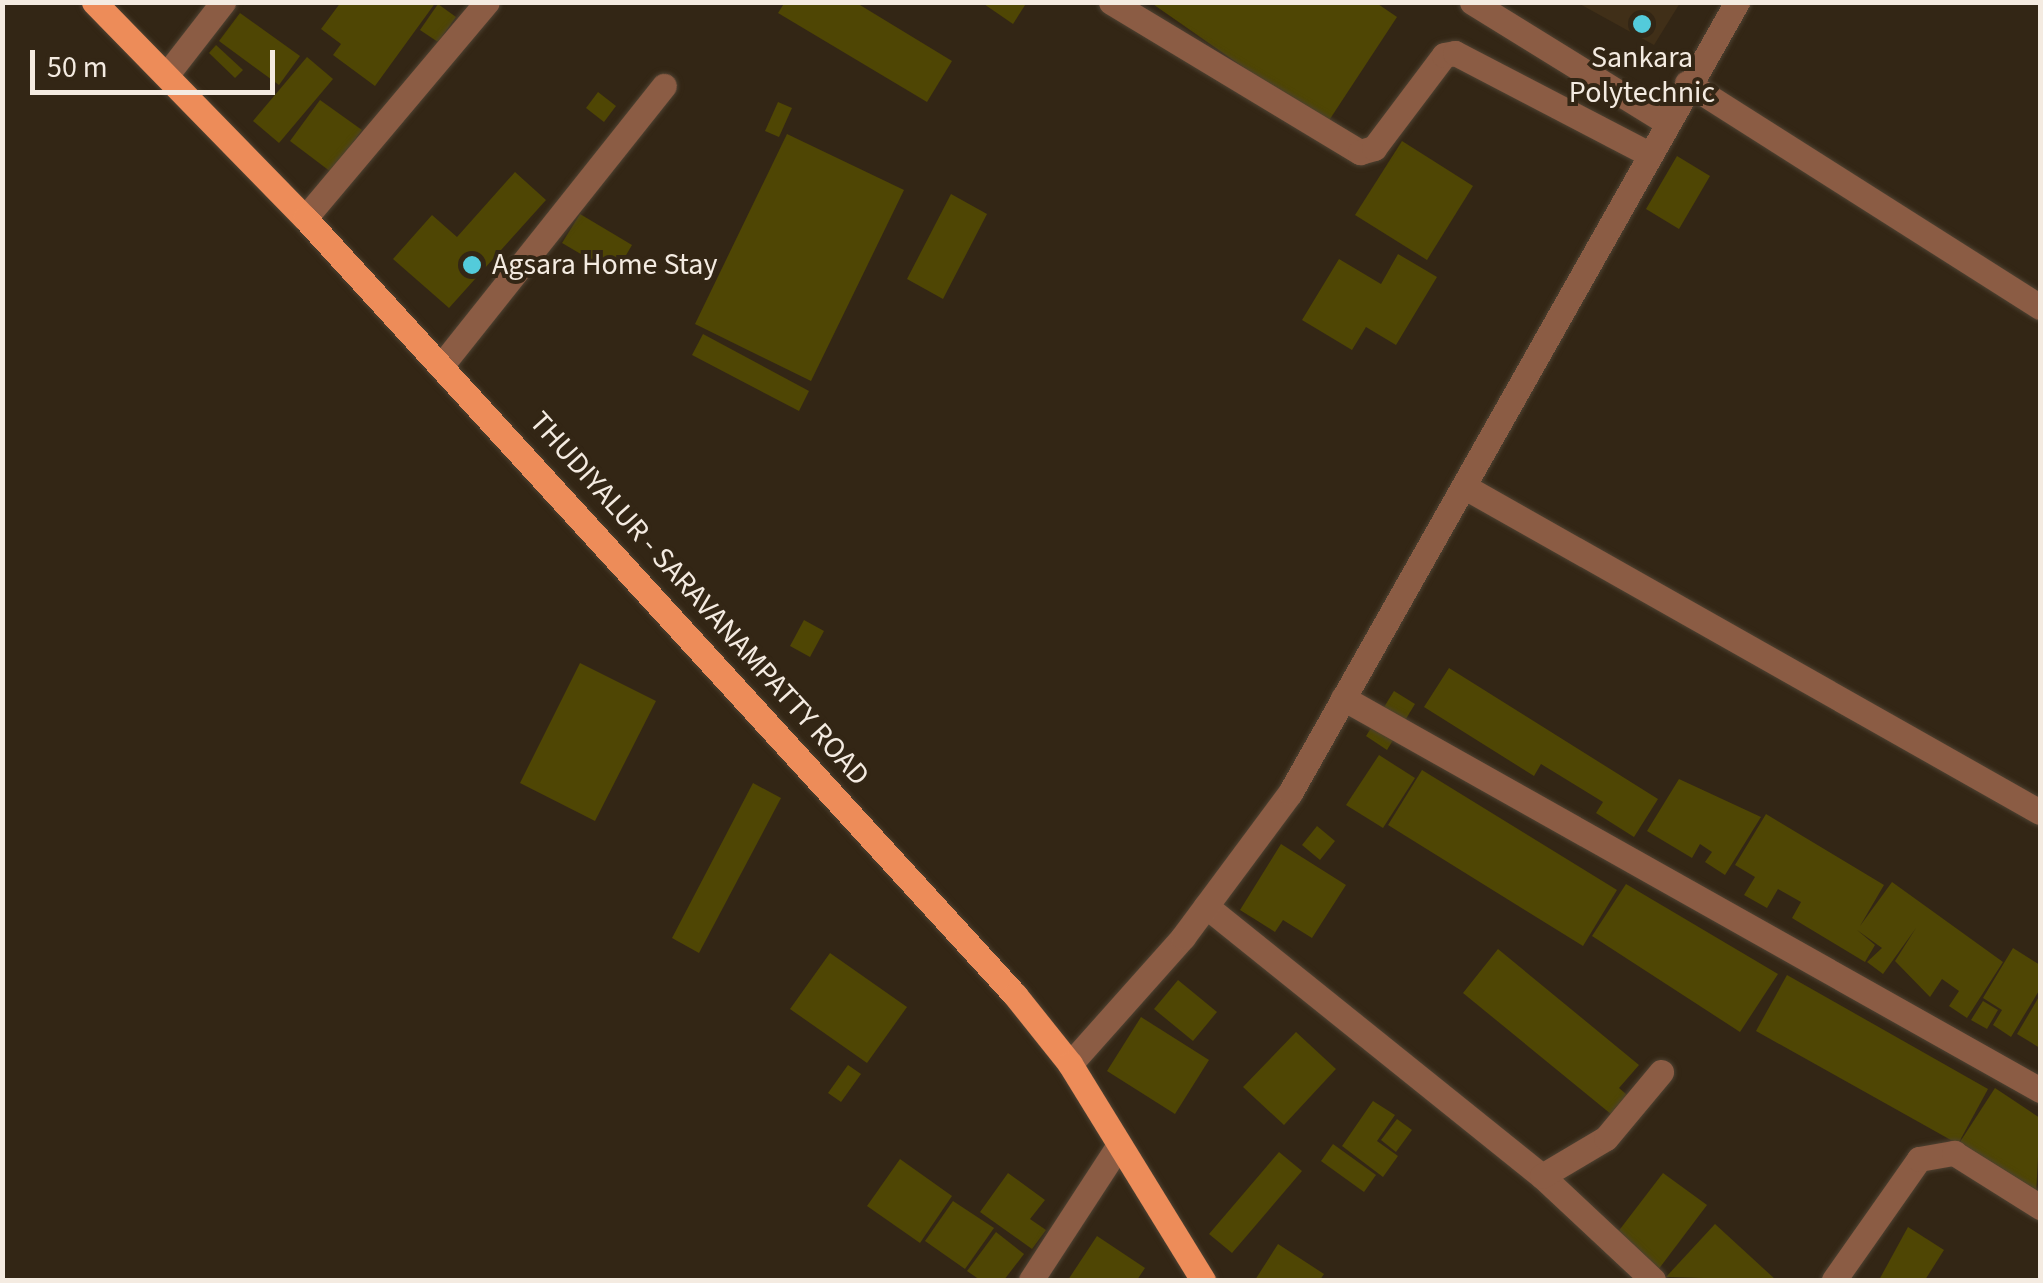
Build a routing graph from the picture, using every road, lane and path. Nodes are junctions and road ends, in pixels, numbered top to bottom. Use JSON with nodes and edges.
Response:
{"nodes":[{"id":1,"x":94,"y":2,"type":"edge"},
{"id":2,"x":223,"y":2,"type":"edge"},
{"id":3,"x":487,"y":2,"type":"edge"},
{"id":4,"x":1111,"y":2,"type":"edge"},
{"id":5,"x":1472,"y":2,"type":"edge"},
{"id":6,"x":1737,"y":2,"type":"edge"},
{"id":7,"x":168,"y":73,"type":"junction"},
{"id":8,"x":1687,"y":83,"type":"junction"},
{"id":9,"x":664,"y":86,"type":"dead end"},
{"id":10,"x":1666,"y":122,"type":"junction"},
{"id":11,"x":1649,"y":154,"type":"junction"},
{"id":12,"x":304,"y":218,"type":"junction"},
{"id":13,"x":2040,"y":307,"type":"edge"},
{"id":14,"x":441,"y":366,"type":"junction"},
{"id":15,"x":1465,"y":487,"type":"junction"},
{"id":16,"x":1343,"y":698,"type":"junction"},
{"id":17,"x":2040,"y":812,"type":"edge"},
{"id":18,"x":1206,"y":906,"type":"junction"},
{"id":19,"x":1070,"y":1064,"type":"junction"},
{"id":20,"x":1661,"y":1072,"type":"dead end"},
{"id":21,"x":2040,"y":1090,"type":"edge"},
{"id":22,"x":1119,"y":1145,"type":"junction"},
{"id":23,"x":1542,"y":1176,"type":"junction"},
{"id":24,"x":2040,"y":1206,"type":"edge"},
{"id":25,"x":1031,"y":1280,"type":"edge"},
{"id":26,"x":1203,"y":1280,"type":"edge"},
{"id":27,"x":1653,"y":1280,"type":"edge"},
{"id":28,"x":1834,"y":1280,"type":"edge"}],
"edges":[{"from":1,"to":7,"type":"main road","name":"THUDIYALUR - SARAVANAMPATTY ROAD"},
{"from":2,"to":7,"type":"street"},
{"from":3,"to":12,"type":"street"},
{"from":4,"to":11,"type":"street"},
{"from":5,"to":10,"type":"street"},
{"from":6,"to":8,"type":"street"},
{"from":7,"to":12,"type":"main road","name":"THUDIYALUR - SARAVANAMPATTY ROAD"},
{"from":8,"to":10,"type":"street"},
{"from":8,"to":13,"type":"street"},
{"from":9,"to":14,"type":"street"},
{"from":10,"to":11,"type":"street"},
{"from":11,"to":15,"type":"street"},
{"from":12,"to":14,"type":"main road","name":"THUDIYALUR - SARAVANAMPATTY ROAD"},
{"from":14,"to":19,"type":"main road","name":"THUDIYALUR - SARAVANAMPATTY ROAD"},
{"from":15,"to":16,"type":"street"},
{"from":15,"to":17,"type":"street"},
{"from":16,"to":18,"type":"street"},
{"from":16,"to":21,"type":"street"},
{"from":18,"to":19,"type":"street"},
{"from":18,"to":23,"type":"street"},
{"from":19,"to":22,"type":"main road","name":"THUDIYALUR - SARAVANAMPATTY ROAD"},
{"from":20,"to":23,"type":"street"},
{"from":22,"to":25,"type":"street"},
{"from":22,"to":26,"type":"main road","name":"THUDIYALUR - SARAVANAMPATTY ROAD"},
{"from":23,"to":27,"type":"street"},
{"from":24,"to":28,"type":"street"}]}
